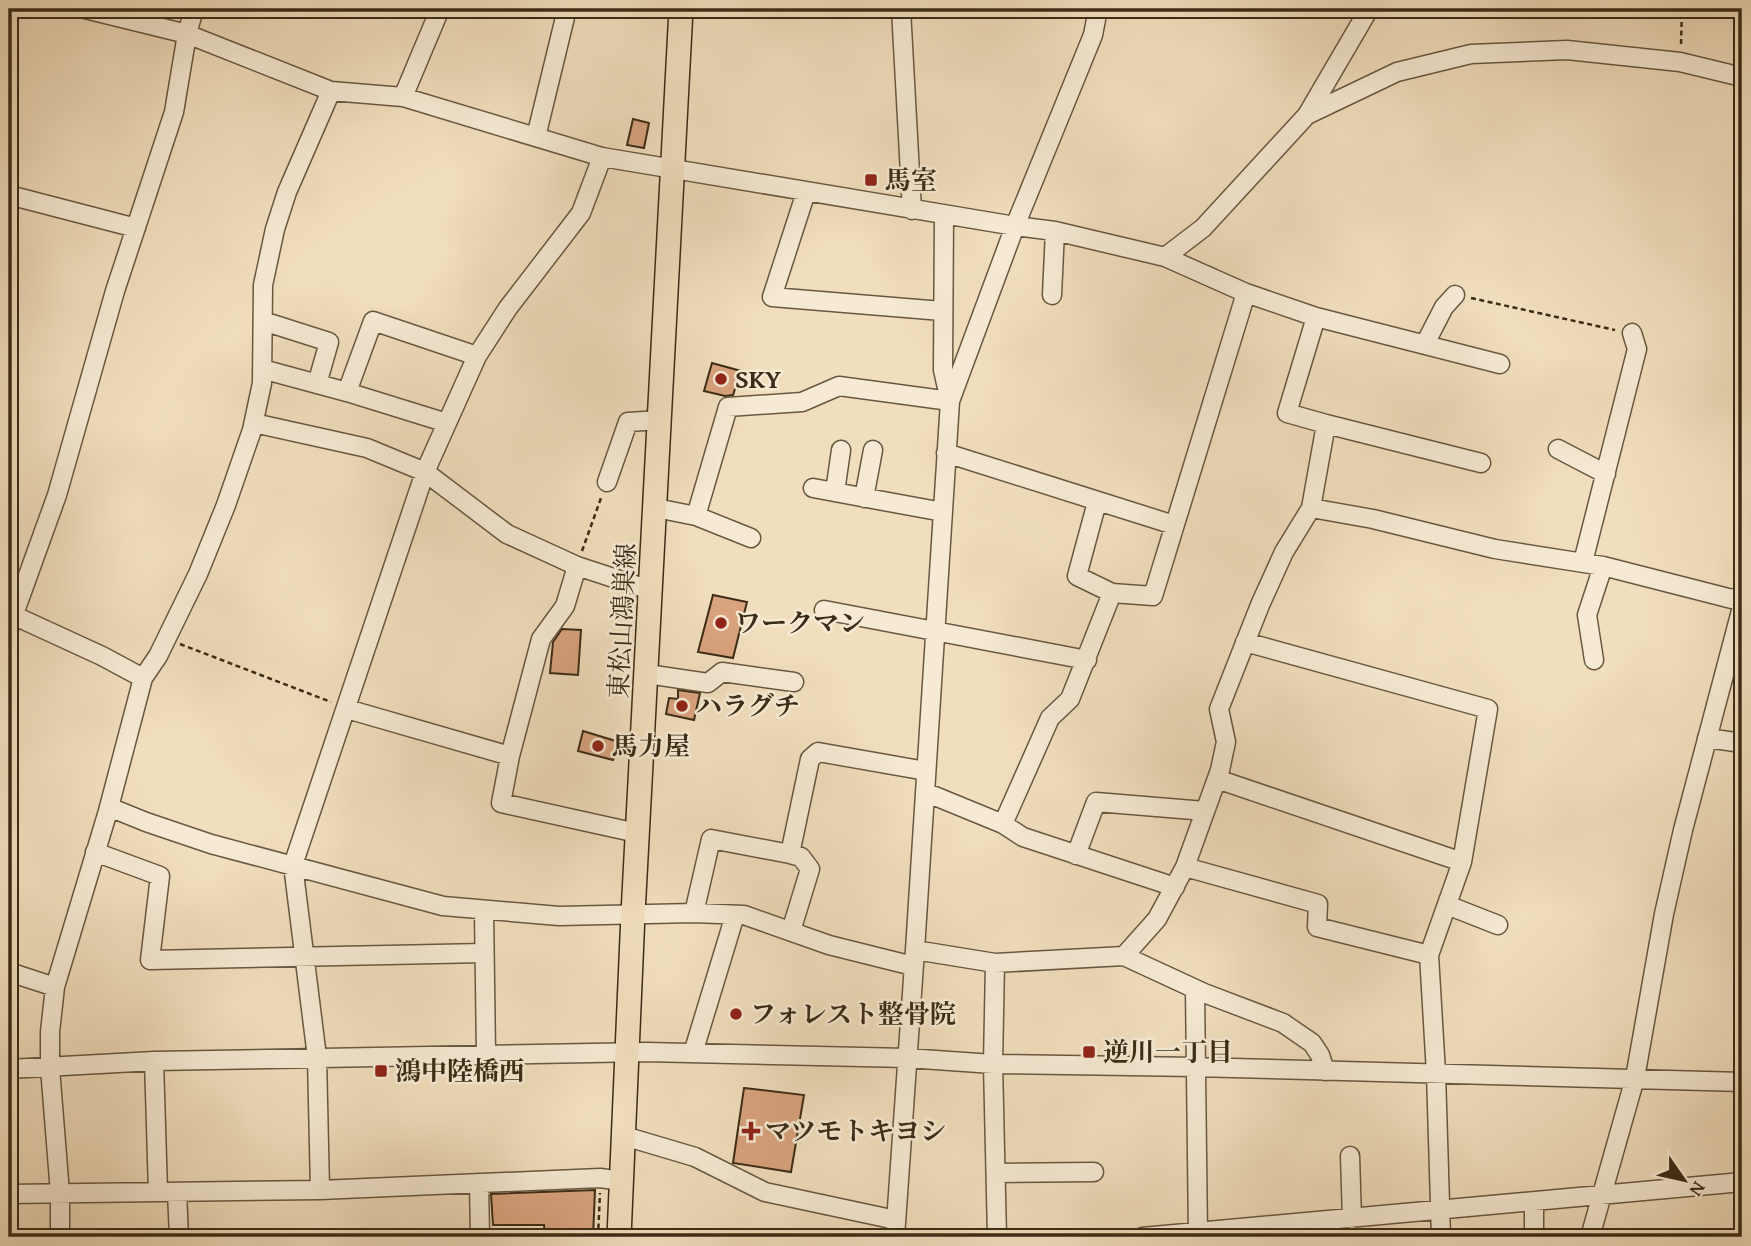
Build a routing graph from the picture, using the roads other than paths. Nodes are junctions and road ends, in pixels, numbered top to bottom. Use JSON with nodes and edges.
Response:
{"nodes":[{"id":1,"x":85,"y":9,"type":"edge"},
{"id":2,"x":194,"y":9,"type":"edge"},
{"id":3,"x":440,"y":9,"type":"edge"},
{"id":4,"x":567,"y":9,"type":"edge"},
{"id":5,"x":681,"y":9,"type":"edge"},
{"id":6,"x":901,"y":9,"type":"edge"},
{"id":7,"x":1098,"y":9,"type":"edge"},
{"id":8,"x":1369,"y":9,"type":"edge"},
{"id":9,"x":187,"y":34,"type":"junction"},
{"id":10,"x":1742,"y":76,"type":"edge"},
{"id":11,"x":331,"y":91,"type":"junction"},
{"id":12,"x":403,"y":97,"type":"junction"},
{"id":13,"x":1307,"y":115,"type":"junction"},
{"id":14,"x":536,"y":137,"type":"junction"},
{"id":15,"x":602,"y":157,"type":"junction"},
{"id":16,"x":674,"y":170,"type":"junction"},
{"id":17,"x":806,"y":192,"type":"junction"},
{"id":18,"x":9,"y":195,"type":"edge"},
{"id":19,"x":912,"y":210,"type":"junction"},
{"id":20,"x":944,"y":215,"type":"junction"},
{"id":21,"x":1014,"y":226,"type":"junction"},
{"id":22,"x":136,"y":228,"type":"junction"},
{"id":23,"x":1055,"y":231,"type":"junction"},
{"id":24,"x":1165,"y":257,"type":"junction"},
{"id":25,"x":1246,"y":292,"type":"junction"},
{"id":26,"x":1052,"y":295,"type":"dead end"},
{"id":27,"x":1455,"y":295,"type":"road end"},
{"id":28,"x":942,"y":311,"type":"junction"},
{"id":29,"x":1316,"y":317,"type":"junction"},
{"id":30,"x":263,"y":321,"type":"junction"},
{"id":31,"x":1632,"y":333,"type":"road end"},
{"id":32,"x":1425,"y":344,"type":"junction"},
{"id":33,"x":477,"y":356,"type":"junction"},
{"id":34,"x":1500,"y":364,"type":"dead end"},
{"id":35,"x":262,"y":369,"type":"junction"},
{"id":36,"x":317,"y":384,"type":"junction"},
{"id":37,"x":347,"y":392,"type":"junction"},
{"id":38,"x":950,"y":401,"type":"junction"},
{"id":39,"x":661,"y":420,"type":"junction"},
{"id":40,"x":254,"y":423,"type":"junction"},
{"id":41,"x":447,"y":423,"type":"junction"},
{"id":42,"x":1326,"y":424,"type":"junction"},
{"id":43,"x":1558,"y":449,"type":"dead end"},
{"id":44,"x":841,"y":450,"type":"dead end"},
{"id":45,"x":873,"y":450,"type":"dead end"},
{"id":46,"x":946,"y":453,"type":"junction"},
{"id":47,"x":1481,"y":463,"type":"dead end"},
{"id":48,"x":425,"y":472,"type":"junction"},
{"id":49,"x":1606,"y":474,"type":"junction"},
{"id":50,"x":607,"y":482,"type":"road end"},
{"id":51,"x":813,"y":488,"type":"dead end"},
{"id":52,"x":835,"y":492,"type":"junction"},
{"id":53,"x":864,"y":498,"type":"junction"},
{"id":54,"x":1097,"y":502,"type":"junction"},
{"id":55,"x":656,"y":508,"type":"junction"},
{"id":56,"x":1311,"y":508,"type":"junction"},
{"id":57,"x":943,"y":512,"type":"junction"},
{"id":58,"x":696,"y":516,"type":"junction"},
{"id":59,"x":1174,"y":525,"type":"junction"},
{"id":60,"x":751,"y":538,"type":"dead end"},
{"id":61,"x":1583,"y":562,"type":"junction"},
{"id":62,"x":577,"y":566,"type":"junction"},
{"id":63,"x":1603,"y":566,"type":"junction"},
{"id":64,"x":652,"y":588,"type":"junction"},
{"id":65,"x":1112,"y":593,"type":"junction"},
{"id":66,"x":1742,"y":596,"type":"edge"},
{"id":67,"x":1742,"y":607,"type":"edge"},
{"id":68,"x":824,"y":610,"type":"dead end"},
{"id":69,"x":11,"y":619,"type":"edge"},
{"id":70,"x":935,"y":632,"type":"junction"},
{"id":71,"x":1245,"y":642,"type":"junction"},
{"id":72,"x":1087,"y":660,"type":"junction"},
{"id":73,"x":1594,"y":660,"type":"dead end"},
{"id":74,"x":647,"y":674,"type":"junction"},
{"id":75,"x":143,"y":678,"type":"junction"},
{"id":76,"x":794,"y":682,"type":"dead end"},
{"id":77,"x":347,"y":709,"type":"junction"},
{"id":78,"x":1707,"y":738,"type":"junction"},
{"id":79,"x":1742,"y":743,"type":"edge"},
{"id":80,"x":510,"y":756,"type":"junction"},
{"id":81,"x":926,"y":771,"type":"junction"},
{"id":82,"x":1217,"y":779,"type":"junction"},
{"id":83,"x":925,"y":792,"type":"junction"},
{"id":84,"x":109,"y":807,"type":"junction"},
{"id":85,"x":1206,"y":811,"type":"junction"},
{"id":86,"x":1003,"y":824,"type":"junction"},
{"id":87,"x":637,"y":833,"type":"junction"},
{"id":88,"x":95,"y":852,"type":"junction"},
{"id":89,"x":790,"y":854,"type":"junction"},
{"id":90,"x":1076,"y":855,"type":"junction"},
{"id":91,"x":1462,"y":862,"type":"junction"},
{"id":92,"x":293,"y":865,"type":"junction"},
{"id":93,"x":1185,"y":867,"type":"junction"},
{"id":94,"x":1175,"y":887,"type":"junction"},
{"id":95,"x":1447,"y":905,"type":"junction"},
{"id":96,"x":484,"y":911,"type":"junction"},
{"id":97,"x":694,"y":913,"type":"junction"},
{"id":98,"x":633,"y":914,"type":"junction"},
{"id":99,"x":735,"y":915,"type":"junction"},
{"id":100,"x":1498,"y":925,"type":"dead end"},
{"id":101,"x":791,"y":931,"type":"junction"},
{"id":102,"x":484,"y":953,"type":"junction"},
{"id":103,"x":1429,"y":955,"type":"junction"},
{"id":104,"x":1124,"y":956,"type":"junction"},
{"id":105,"x":303,"y":958,"type":"junction"},
{"id":106,"x":914,"y":958,"type":"junction"},
{"id":107,"x":995,"y":963,"type":"junction"},
{"id":108,"x":9,"y":972,"type":"edge"},
{"id":109,"x":55,"y":987,"type":"junction"},
{"id":110,"x":1195,"y":989,"type":"junction"},
{"id":111,"x":626,"y":1053,"type":"junction"},
{"id":112,"x":693,"y":1053,"type":"junction"},
{"id":113,"x":486,"y":1054,"type":"junction"},
{"id":114,"x":317,"y":1057,"type":"junction"},
{"id":115,"x":907,"y":1058,"type":"junction"},
{"id":116,"x":154,"y":1061,"type":"junction"},
{"id":117,"x":993,"y":1063,"type":"junction"},
{"id":118,"x":1195,"y":1067,"type":"junction"},
{"id":119,"x":50,"y":1068,"type":"junction"},
{"id":120,"x":9,"y":1069,"type":"edge"},
{"id":121,"x":1325,"y":1071,"type":"junction"},
{"id":122,"x":1436,"y":1073,"type":"junction"},
{"id":123,"x":1635,"y":1078,"type":"junction"},
{"id":124,"x":1742,"y":1082,"type":"edge"},
{"id":125,"x":624,"y":1136,"type":"junction"},
{"id":126,"x":1350,"y":1156,"type":"dead end"},
{"id":127,"x":1094,"y":1172,"type":"dead end"},
{"id":128,"x":996,"y":1173,"type":"junction"},
{"id":129,"x":622,"y":1181,"type":"junction"},
{"id":130,"x":1742,"y":1182,"type":"edge"},
{"id":131,"x":479,"y":1183,"type":"junction"},
{"id":132,"x":320,"y":1190,"type":"junction"},
{"id":133,"x":158,"y":1192,"type":"junction"},
{"id":134,"x":177,"y":1192,"type":"junction"},
{"id":135,"x":60,"y":1193,"type":"junction"},
{"id":136,"x":9,"y":1194,"type":"edge"},
{"id":137,"x":1600,"y":1197,"type":"junction"},
{"id":138,"x":1534,"y":1203,"type":"junction"},
{"id":139,"x":1440,"y":1211,"type":"junction"},
{"id":140,"x":1352,"y":1219,"type":"junction"},
{"id":141,"x":896,"y":1229,"type":"edge"},
{"id":142,"x":1198,"y":1235,"type":"edge"},
{"id":143,"x":60,"y":1237,"type":"edge"},
{"id":144,"x":178,"y":1237,"type":"edge"},
{"id":145,"x":480,"y":1237,"type":"edge"},
{"id":146,"x":619,"y":1237,"type":"edge"},
{"id":147,"x":997,"y":1237,"type":"edge"},
{"id":148,"x":1142,"y":1237,"type":"edge"},
{"id":149,"x":1441,"y":1237,"type":"edge"},
{"id":150,"x":1534,"y":1237,"type":"edge"},
{"id":151,"x":1590,"y":1237,"type":"edge"}],
"edges":[{"from":1,"to":9,"type":"street"},
{"from":2,"to":9,"type":"street"},
{"from":3,"to":12,"type":"street"},
{"from":4,"to":14,"type":"street"},
{"from":5,"to":16,"type":"main road","name":"東松山鴻巣線"},
{"from":6,"to":19,"type":"street"},
{"from":7,"to":21,"type":"street"},
{"from":8,"to":13,"type":"street"},
{"from":9,"to":11,"type":"street"},
{"from":9,"to":22,"type":"street"},
{"from":10,"to":13,"type":"street"},
{"from":11,"to":12,"type":"street"},
{"from":11,"to":30,"type":"street"},
{"from":12,"to":14,"type":"street"},
{"from":13,"to":24,"type":"street"},
{"from":14,"to":15,"type":"street"},
{"from":15,"to":16,"type":"street"},
{"from":15,"to":33,"type":"street"},
{"from":16,"to":17,"type":"street"},
{"from":16,"to":39,"type":"main road","name":"東松山鴻巣線"},
{"from":17,"to":19,"type":"street"},
{"from":17,"to":28,"type":"street"},
{"from":18,"to":22,"type":"street"},
{"from":19,"to":20,"type":"street"},
{"from":20,"to":21,"type":"street"},
{"from":20,"to":28,"type":"street"},
{"from":21,"to":23,"type":"street"},
{"from":21,"to":38,"type":"street"},
{"from":22,"to":69,"type":"street"},
{"from":23,"to":24,"type":"street"},
{"from":23,"to":26,"type":"street"},
{"from":24,"to":25,"type":"street"},
{"from":25,"to":29,"type":"street"},
{"from":25,"to":59,"type":"street"},
{"from":27,"to":32,"type":"street"},
{"from":28,"to":38,"type":"street"},
{"from":29,"to":32,"type":"street"},
{"from":29,"to":42,"type":"street"},
{"from":30,"to":35,"type":"street"},
{"from":30,"to":36,"type":"street"},
{"from":31,"to":49,"type":"street"},
{"from":32,"to":34,"type":"street"},
{"from":33,"to":37,"type":"street"},
{"from":33,"to":41,"type":"street"},
{"from":35,"to":36,"type":"street"},
{"from":35,"to":40,"type":"street"},
{"from":36,"to":37,"type":"street"},
{"from":37,"to":41,"type":"street"},
{"from":38,"to":46,"type":"street"},
{"from":38,"to":58,"type":"street"},
{"from":39,"to":50,"type":"street"},
{"from":39,"to":55,"type":"main road","name":"東松山鴻巣線"},
{"from":40,"to":48,"type":"street"},
{"from":40,"to":75,"type":"street"},
{"from":41,"to":48,"type":"street"},
{"from":42,"to":47,"type":"street"},
{"from":42,"to":56,"type":"street"},
{"from":43,"to":49,"type":"street"},
{"from":44,"to":52,"type":"street"},
{"from":45,"to":53,"type":"street"},
{"from":46,"to":54,"type":"street"},
{"from":46,"to":57,"type":"street"},
{"from":48,"to":62,"type":"street"},
{"from":48,"to":77,"type":"street"},
{"from":49,"to":61,"type":"street"},
{"from":51,"to":52,"type":"street"},
{"from":52,"to":53,"type":"street"},
{"from":53,"to":57,"type":"street"},
{"from":54,"to":59,"type":"street"},
{"from":54,"to":65,"type":"street"},
{"from":55,"to":58,"type":"street"},
{"from":55,"to":64,"type":"main road","name":"東松山鴻巣線"},
{"from":56,"to":61,"type":"street"},
{"from":56,"to":71,"type":"street"},
{"from":57,"to":70,"type":"street"},
{"from":58,"to":60,"type":"street"},
{"from":59,"to":65,"type":"street"},
{"from":61,"to":63,"type":"street"},
{"from":62,"to":64,"type":"street"},
{"from":62,"to":80,"type":"street"},
{"from":63,"to":66,"type":"street"},
{"from":63,"to":73,"type":"street"},
{"from":64,"to":74,"type":"main road","name":"東松山鴻巣線"},
{"from":65,"to":72,"type":"street"},
{"from":67,"to":78,"type":"street"},
{"from":68,"to":70,"type":"street"},
{"from":69,"to":75,"type":"street"},
{"from":70,"to":72,"type":"street"},
{"from":70,"to":81,"type":"street"},
{"from":71,"to":82,"type":"street"},
{"from":71,"to":91,"type":"street"},
{"from":72,"to":86,"type":"street"},
{"from":74,"to":76,"type":"street"},
{"from":74,"to":87,"type":"main road","name":"東松山鴻巣線"},
{"from":75,"to":84,"type":"street"},
{"from":77,"to":80,"type":"street"},
{"from":77,"to":92,"type":"street"},
{"from":78,"to":79,"type":"street"},
{"from":78,"to":123,"type":"street"},
{"from":80,"to":87,"type":"street"},
{"from":81,"to":83,"type":"street"},
{"from":81,"to":89,"type":"street"},
{"from":82,"to":85,"type":"street"},
{"from":82,"to":91,"type":"street"},
{"from":83,"to":86,"type":"street"},
{"from":83,"to":106,"type":"street"},
{"from":84,"to":88,"type":"street"},
{"from":84,"to":92,"type":"street"},
{"from":85,"to":90,"type":"street"},
{"from":85,"to":93,"type":"street"},
{"from":86,"to":90,"type":"street"},
{"from":87,"to":98,"type":"main road","name":"東松山鴻巣線"},
{"from":88,"to":105,"type":"street"},
{"from":88,"to":109,"type":"street"},
{"from":89,"to":97,"type":"street"},
{"from":89,"to":101,"type":"street"},
{"from":90,"to":94,"type":"street"},
{"from":91,"to":95,"type":"street"},
{"from":92,"to":96,"type":"street"},
{"from":92,"to":105,"type":"street"},
{"from":93,"to":94,"type":"street"},
{"from":93,"to":103,"type":"street"},
{"from":94,"to":104,"type":"street"},
{"from":95,"to":100,"type":"street"},
{"from":95,"to":103,"type":"street"},
{"from":96,"to":98,"type":"street"},
{"from":96,"to":102,"type":"street"},
{"from":97,"to":98,"type":"street"},
{"from":97,"to":99,"type":"street"},
{"from":98,"to":111,"type":"main road","name":"東松山鴻巣線"},
{"from":99,"to":101,"type":"street"},
{"from":99,"to":112,"type":"street"},
{"from":101,"to":106,"type":"street"},
{"from":102,"to":105,"type":"street"},
{"from":102,"to":113,"type":"street"},
{"from":103,"to":122,"type":"street"},
{"from":104,"to":107,"type":"street"},
{"from":104,"to":110,"type":"street"},
{"from":105,"to":114,"type":"street"},
{"from":106,"to":107,"type":"street"},
{"from":106,"to":115,"type":"street"},
{"from":107,"to":117,"type":"street"},
{"from":108,"to":109,"type":"street"},
{"from":109,"to":119,"type":"street"},
{"from":110,"to":118,"type":"street"},
{"from":110,"to":121,"type":"street"},
{"from":111,"to":112,"type":"street"},
{"from":111,"to":113,"type":"street"},
{"from":111,"to":125,"type":"main road","name":"東松山鴻巣線"},
{"from":112,"to":115,"type":"street"},
{"from":113,"to":114,"type":"street"},
{"from":114,"to":116,"type":"street"},
{"from":114,"to":132,"type":"street"},
{"from":115,"to":117,"type":"street"},
{"from":115,"to":141,"type":"street"},
{"from":116,"to":119,"type":"street"},
{"from":116,"to":133,"type":"street"},
{"from":117,"to":118,"type":"street"},
{"from":117,"to":128,"type":"street"},
{"from":118,"to":121,"type":"street"},
{"from":118,"to":142,"type":"street"},
{"from":119,"to":120,"type":"street"},
{"from":119,"to":135,"type":"street"},
{"from":121,"to":122,"type":"street"},
{"from":122,"to":123,"type":"street"},
{"from":122,"to":139,"type":"street"},
{"from":123,"to":124,"type":"street"},
{"from":123,"to":137,"type":"street"},
{"from":125,"to":129,"type":"main road","name":"東松山鴻巣線"},
{"from":125,"to":141,"type":"street"},
{"from":126,"to":140,"type":"street"},
{"from":127,"to":128,"type":"street"},
{"from":128,"to":147,"type":"street"},
{"from":129,"to":131,"type":"street"},
{"from":129,"to":146,"type":"main road","name":"東松山鴻巣線"},
{"from":130,"to":137,"type":"street"},
{"from":131,"to":132,"type":"street"},
{"from":131,"to":145,"type":"street"},
{"from":132,"to":134,"type":"street"},
{"from":133,"to":134,"type":"street"},
{"from":133,"to":135,"type":"street"},
{"from":134,"to":144,"type":"street"},
{"from":135,"to":136,"type":"street"},
{"from":135,"to":143,"type":"street"},
{"from":137,"to":138,"type":"street"},
{"from":137,"to":151,"type":"street"},
{"from":138,"to":139,"type":"street"},
{"from":138,"to":150,"type":"street"},
{"from":139,"to":140,"type":"street"},
{"from":139,"to":149,"type":"street"},
{"from":140,"to":142,"type":"street"},
{"from":142,"to":148,"type":"street"}]}
